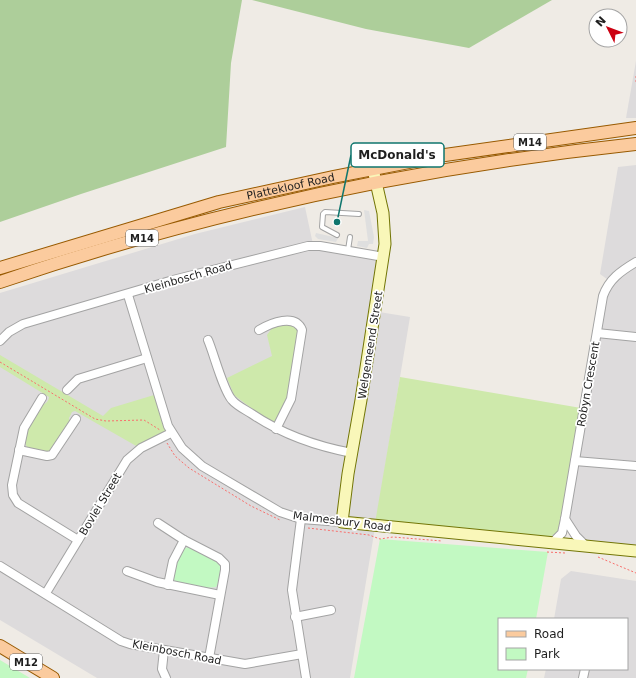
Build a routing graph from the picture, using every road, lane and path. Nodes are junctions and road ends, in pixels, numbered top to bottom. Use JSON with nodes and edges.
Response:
{"nodes":[{"id":1,"x":636,"y":76,"type":"edge"},
{"id":2,"x":636,"y":83,"type":"edge"},
{"id":3,"x":636,"y":128,"type":"edge"},
{"id":4,"x":636,"y":144,"type":"edge"},
{"id":5,"x":372,"y":169,"type":"junction"},
{"id":6,"x":375,"y":183,"type":"junction"},
{"id":7,"x":359,"y":214,"type":"dead end"},
{"id":8,"x":337,"y":235,"type":"dead end"},
{"id":9,"x":350,"y":237,"type":"dead end"},
{"id":10,"x":348,"y":250,"type":"junction"},
{"id":11,"x":384,"y":257,"type":"junction"},
{"id":12,"x":636,"y":262,"type":"edge"},
{"id":13,"x":0,"y":268,"type":"edge"},
{"id":14,"x":0,"y":282,"type":"edge"},
{"id":15,"x":128,"y":295,"type":"junction"},
{"id":16,"x":259,"y":330,"type":"dead end"},
{"id":17,"x":597,"y":333,"type":"junction"},
{"id":18,"x":636,"y":337,"type":"edge"},
{"id":19,"x":208,"y":340,"type":"dead end"},
{"id":20,"x":0,"y":341,"type":"edge"},
{"id":21,"x":147,"y":358,"type":"junction"},
{"id":22,"x":0,"y":362,"type":"edge"},
{"id":23,"x":67,"y":390,"type":"dead end"},
{"id":24,"x":42,"y":398,"type":"dead end"},
{"id":25,"x":76,"y":419,"type":"dead end"},
{"id":26,"x":276,"y":429,"type":"junction"},
{"id":27,"x":167,"y":433,"type":"junction"},
{"id":28,"x":19,"y":450,"type":"junction"},
{"id":29,"x":352,"y":453,"type":"junction"},
{"id":30,"x":575,"y":462,"type":"junction"},
{"id":31,"x":636,"y":466,"type":"edge"},
{"id":32,"x":301,"y":518,"type":"junction"},
{"id":33,"x":565,"y":519,"type":"junction"},
{"id":34,"x":342,"y":522,"type":"junction"},
{"id":35,"x":158,"y":523,"type":"dead end"},
{"id":36,"x":305,"y":527,"type":"dead end"},
{"id":37,"x":78,"y":540,"type":"junction"},
{"id":38,"x":184,"y":540,"type":"junction"},
{"id":39,"x":446,"y":542,"type":"dead end"},
{"id":40,"x":552,"y":542,"type":"junction"},
{"id":41,"x":586,"y":546,"type":"junction"},
{"id":42,"x":541,"y":551,"type":"dead end"},
{"id":43,"x":636,"y":551,"type":"edge"},
{"id":44,"x":569,"y":554,"type":"dead end"},
{"id":45,"x":594,"y":556,"type":"dead end"},
{"id":46,"x":0,"y":566,"type":"edge"},
{"id":47,"x":127,"y":571,"type":"dead end"},
{"id":48,"x":636,"y":573,"type":"edge"},
{"id":49,"x":168,"y":585,"type":"junction"},
{"id":50,"x":46,"y":593,"type":"junction"},
{"id":51,"x":220,"y":595,"type":"junction"},
{"id":52,"x":331,"y":610,"type":"dead end"},
{"id":53,"x":295,"y":617,"type":"junction"},
{"id":54,"x":0,"y":646,"type":"edge"},
{"id":55,"x":164,"y":650,"type":"junction"},
{"id":56,"x":302,"y":654,"type":"junction"},
{"id":57,"x":209,"y":658,"type":"junction"},
{"id":58,"x":53,"y":678,"type":"edge"},
{"id":59,"x":166,"y":678,"type":"edge"},
{"id":60,"x":306,"y":678,"type":"edge"}],
"edges":[{"from":1,"to":2,"type":"path"},
{"from":3,"to":5,"type":"main road","name":"Plattekloof Road","number":"M14"},
{"from":4,"to":6,"type":"main road","name":"Plattekloof Road","number":"M14"},
{"from":5,"to":6,"type":"street","name":"Welgemeend Street"},
{"from":5,"to":13,"type":"main road","name":"Plattekloof Road","number":"M14"},
{"from":6,"to":11,"type":"street","name":"Welgemeend Street"},
{"from":6,"to":14,"type":"main road","name":"Plattekloof Road","number":"M14"},
{"from":7,"to":8,"type":"lane"},
{"from":9,"to":10,"type":"lane"},
{"from":10,"to":11,"type":"street","name":"Kleinbosch Road"},
{"from":10,"to":15,"type":"street","name":"Kleinbosch Road"},
{"from":11,"to":29,"type":"street","name":"Welgemeend Street"},
{"from":12,"to":17,"type":"street","name":"Robyn Crescent"},
{"from":15,"to":20,"type":"street","name":"Kleinbosch Road"},
{"from":15,"to":21,"type":"street","name":"Malmesbury Road"},
{"from":16,"to":26,"type":"street"},
{"from":17,"to":18,"type":"street"},
{"from":17,"to":30,"type":"street","name":"Robyn Crescent"},
{"from":19,"to":26,"type":"street"},
{"from":21,"to":23,"type":"street"},
{"from":21,"to":27,"type":"street","name":"Malmesbury Road"},
{"from":22,"to":27,"type":"path"},
{"from":24,"to":28,"type":"street"},
{"from":25,"to":28,"type":"street"},
{"from":26,"to":29,"type":"street"},
{"from":27,"to":32,"type":"street","name":"Malmesbury Road"},
{"from":27,"to":37,"type":"street","name":"Bovlei Street"},
{"from":28,"to":37,"type":"street"},
{"from":29,"to":34,"type":"street","name":"Welgemeend Street"},
{"from":30,"to":31,"type":"street"},
{"from":30,"to":33,"type":"street","name":"Robyn Crescent"},
{"from":32,"to":34,"type":"street","name":"Malmesbury Road"},
{"from":32,"to":53,"type":"street"},
{"from":33,"to":40,"type":"street","name":"Robyn Crescent"},
{"from":33,"to":41,"type":"street"},
{"from":34,"to":40,"type":"street","name":"Malmesbury Road"},
{"from":35,"to":38,"type":"street"},
{"from":36,"to":39,"type":"path"},
{"from":37,"to":50,"type":"street","name":"Bovlei Street"},
{"from":38,"to":49,"type":"street"},
{"from":38,"to":51,"type":"street"},
{"from":40,"to":41,"type":"street","name":"Malmesbury Road"},
{"from":41,"to":43,"type":"street","name":"Malmesbury Road"},
{"from":42,"to":44,"type":"path"},
{"from":45,"to":48,"type":"path"},
{"from":46,"to":50,"type":"street","name":"Kleinbosch Road"},
{"from":47,"to":49,"type":"street"},
{"from":49,"to":51,"type":"street"},
{"from":50,"to":55,"type":"street","name":"Kleinbosch Road"},
{"from":51,"to":57,"type":"street"},
{"from":52,"to":53,"type":"street"},
{"from":53,"to":56,"type":"street"},
{"from":54,"to":58,"type":"main road","number":"M12"},
{"from":55,"to":57,"type":"street","name":"Kleinbosch Road"},
{"from":55,"to":59,"type":"street"},
{"from":56,"to":57,"type":"street","name":"Kleinbosch Road"},
{"from":56,"to":60,"type":"street"}]}
